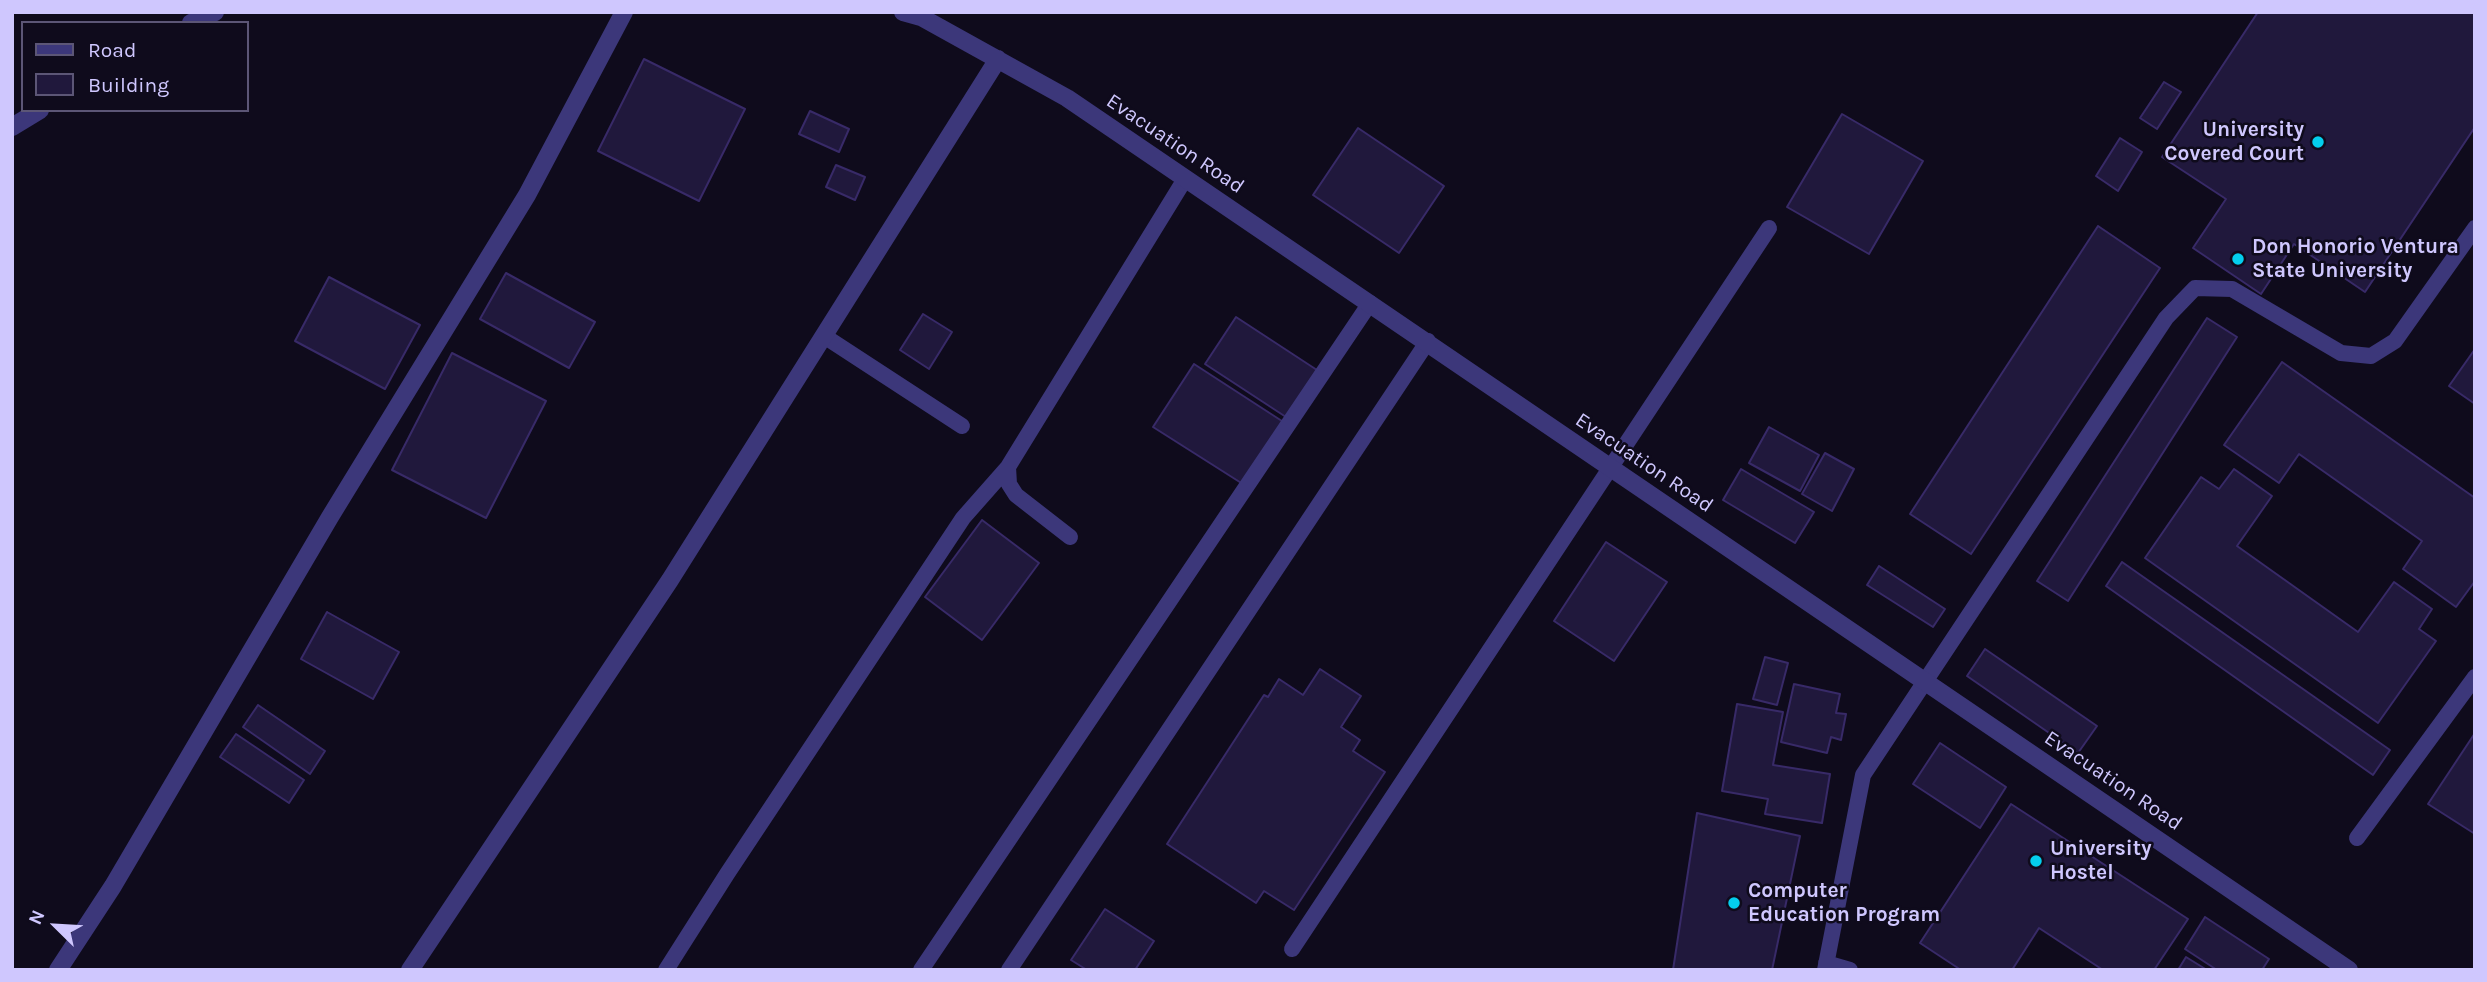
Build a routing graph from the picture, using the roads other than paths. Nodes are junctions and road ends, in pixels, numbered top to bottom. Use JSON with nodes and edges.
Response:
{"nodes":[{"id":1,"x":215,"y":12,"type":"edge"},
{"id":2,"x":624,"y":12,"type":"edge"},
{"id":3,"x":903,"y":12,"type":"edge"},
{"id":4,"x":195,"y":21,"type":"edge"},
{"id":5,"x":998,"y":60,"type":"junction"},
{"id":6,"x":37,"y":112,"type":"edge"},
{"id":7,"x":12,"y":127,"type":"edge"},
{"id":8,"x":1185,"y":179,"type":"junction"},
{"id":9,"x":1769,"y":228,"type":"dead end"},
{"id":10,"x":2475,"y":228,"type":"edge"},
{"id":11,"x":1370,"y":303,"type":"junction"},
{"id":12,"x":824,"y":336,"type":"junction"},
{"id":13,"x":1428,"y":341,"type":"junction"},
{"id":14,"x":962,"y":425,"type":"dead end"},
{"id":15,"x":1008,"y":467,"type":"junction"},
{"id":16,"x":1609,"y":468,"type":"junction"},
{"id":17,"x":1070,"y":537,"type":"dead end"},
{"id":18,"x":2475,"y":677,"type":"edge"},
{"id":19,"x":1927,"y":681,"type":"junction"},
{"id":20,"x":2357,"y":838,"type":"dead end"},
{"id":21,"x":1292,"y":949,"type":"dead end"},
{"id":22,"x":1826,"y":967,"type":"edge"},
{"id":23,"x":58,"y":970,"type":"edge"},
{"id":24,"x":410,"y":970,"type":"edge"},
{"id":25,"x":666,"y":970,"type":"edge"},
{"id":26,"x":921,"y":970,"type":"edge"},
{"id":27,"x":1009,"y":970,"type":"edge"},
{"id":28,"x":1850,"y":970,"type":"edge"},
{"id":29,"x":2349,"y":970,"type":"edge"}],
"edges":[{"from":1,"to":4,"type":"street"},
{"from":2,"to":23,"type":"street"},
{"from":3,"to":5,"type":"street","name":"Evacuation Road"},
{"from":5,"to":8,"type":"street","name":"Evacuation Road"},
{"from":5,"to":12,"type":"street"},
{"from":6,"to":7,"type":"street"},
{"from":8,"to":11,"type":"street","name":"Evacuation Road"},
{"from":8,"to":15,"type":"lane"},
{"from":9,"to":16,"type":"lane"},
{"from":10,"to":19,"type":"lane"},
{"from":11,"to":13,"type":"street","name":"Evacuation Road"},
{"from":11,"to":26,"type":"lane"},
{"from":12,"to":14,"type":"lane"},
{"from":12,"to":24,"type":"street"},
{"from":13,"to":16,"type":"street","name":"Evacuation Road"},
{"from":13,"to":27,"type":"lane"},
{"from":15,"to":17,"type":"lane"},
{"from":15,"to":25,"type":"lane"},
{"from":16,"to":19,"type":"street","name":"Evacuation Road"},
{"from":16,"to":21,"type":"lane"},
{"from":18,"to":20,"type":"lane"},
{"from":19,"to":22,"type":"lane"},
{"from":19,"to":29,"type":"street","name":"Evacuation Road"},
{"from":22,"to":28,"type":"lane"}]}
